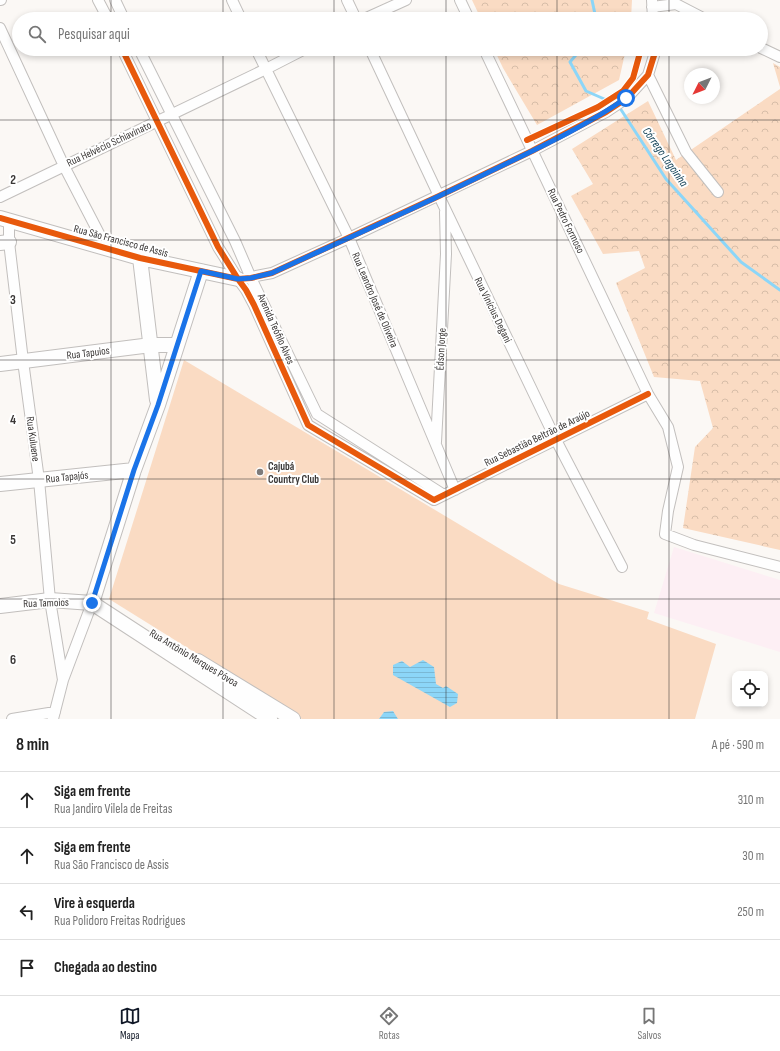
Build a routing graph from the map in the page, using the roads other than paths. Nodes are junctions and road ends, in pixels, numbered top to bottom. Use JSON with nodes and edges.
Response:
{"nodes":[{"id":1,"x":98,"y":0,"type":"edge"},
{"id":2,"x":115,"y":0,"type":"edge"},
{"id":3,"x":232,"y":0,"type":"edge"},
{"id":4,"x":347,"y":0,"type":"edge"},
{"id":5,"x":406,"y":0,"type":"edge"},
{"id":6,"x":460,"y":0,"type":"edge"},
{"id":7,"x":652,"y":4,"type":"edge"},
{"id":8,"x":104,"y":12,"type":"edge"},
{"id":9,"x":121,"y":12,"type":"edge"},
{"id":10,"x":238,"y":12,"type":"edge"},
{"id":11,"x":353,"y":12,"type":"edge"},
{"id":12,"x":379,"y":12,"type":"edge"},
{"id":13,"x":466,"y":12,"type":"edge"},
{"id":14,"x":691,"y":12,"type":"edge"},
{"id":15,"x":0,"y":28,"type":"edge"},
{"id":16,"x":768,"y":51,"type":"edge"},
{"id":17,"x":12,"y":54,"type":"edge"},
{"id":18,"x":13,"y":56,"type":"edge"},
{"id":19,"x":125,"y":56,"type":"edge"},
{"id":20,"x":142,"y":56,"type":"edge"},
{"id":21,"x":260,"y":56,"type":"edge"},
{"id":22,"x":291,"y":56,"type":"edge"},
{"id":23,"x":373,"y":56,"type":"edge"},
{"id":24,"x":487,"y":56,"type":"edge"},
{"id":25,"x":654,"y":56,"type":"edge"},
{"id":26,"x":780,"y":57,"type":"edge"},
{"id":27,"x":266,"y":69,"type":"junction"},
{"id":28,"x":648,"y":76,"type":"junction"},
{"id":29,"x":171,"y":115,"type":"junction"},
{"id":30,"x":157,"y":121,"type":"junction"},
{"id":31,"x":532,"y":151,"type":"junction"},
{"id":32,"x":64,"y":166,"type":"junction"},
{"id":33,"x":718,"y":192,"type":"dead end"},
{"id":34,"x":439,"y":196,"type":"junction"},
{"id":35,"x":0,"y":197,"type":"edge"},
{"id":36,"x":445,"y":208,"type":"junction"},
{"id":37,"x":5,"y":220,"type":"edge"},
{"id":38,"x":349,"y":238,"type":"junction"},
{"id":39,"x":235,"y":241,"type":"junction"},
{"id":40,"x":4,"y":242,"type":"edge"},
{"id":41,"x":218,"y":247,"type":"junction"},
{"id":42,"x":106,"y":248,"type":"junction"},
{"id":43,"x":140,"y":258,"type":"junction"},
{"id":44,"x":201,"y":271,"type":"junction"},
{"id":45,"x":245,"y":278,"type":"junction"},
{"id":46,"x":152,"y":345,"type":"junction"},
{"id":47,"x":177,"y":345,"type":"junction"},
{"id":48,"x":23,"y":361,"type":"junction"},
{"id":49,"x":0,"y":364,"type":"edge"},
{"id":50,"x":305,"y":389,"type":"junction"},
{"id":51,"x":294,"y":393,"type":"junction"},
{"id":52,"x":648,"y":394,"type":"junction"},
{"id":53,"x":158,"y":405,"type":"junction"},
{"id":54,"x":318,"y":414,"type":"junction"},
{"id":55,"x":308,"y":424,"type":"junction"},
{"id":56,"x":556,"y":440,"type":"junction"},
{"id":57,"x":436,"y":444,"type":"junction"},
{"id":58,"x":134,"y":470,"type":"junction"},
{"id":59,"x":39,"y":480,"type":"junction"},
{"id":60,"x":0,"y":484,"type":"edge"},
{"id":61,"x":455,"y":490,"type":"junction"},
{"id":62,"x":444,"y":495,"type":"junction"},
{"id":63,"x":622,"y":567,"type":"dead end"},
{"id":64,"x":780,"y":567,"type":"edge"},
{"id":65,"x":50,"y":600,"type":"junction"},
{"id":66,"x":93,"y":600,"type":"junction"},
{"id":67,"x":0,"y":606,"type":"edge"},
{"id":68,"x":63,"y":680,"type":"junction"},
{"id":69,"x":54,"y":716,"type":"edge"},
{"id":70,"x":288,"y":718,"type":"edge"},
{"id":71,"x":12,"y":719,"type":"edge"},
{"id":72,"x":270,"y":719,"type":"edge"}],
"edges":[{"from":1,"to":8,"type":"street"},
{"from":2,"to":9,"type":"street"},
{"from":3,"to":10,"type":"street"},
{"from":4,"to":11,"type":"street"},
{"from":5,"to":12,"type":"street"},
{"from":6,"to":13,"type":"street"},
{"from":7,"to":14,"type":"street"},
{"from":15,"to":17,"type":"street"},
{"from":16,"to":26,"type":"street"},
{"from":18,"to":32,"type":"street"},
{"from":19,"to":30,"type":"street","name":"Avenida Teófilo Alves"},
{"from":20,"to":29,"type":"street","name":"Avenida Teófilo Alves"},
{"from":21,"to":27,"type":"street","name":"Rua Leandro José de Oliveira"},
{"from":22,"to":27,"type":"street","name":"Rua Helvécio Schiavinato"},
{"from":23,"to":34,"type":"street","name":"Rua Vinícius Degani"},
{"from":24,"to":31,"type":"street","name":"Rua Pedro Formoso"},
{"from":25,"to":28,"type":"street"},
{"from":27,"to":29,"type":"street","name":"Rua Helvécio Schiavinato"},
{"from":27,"to":38,"type":"street","name":"Rua Leandro José de Oliveira"},
{"from":28,"to":31,"type":"street"},
{"from":28,"to":33,"type":"street"},
{"from":29,"to":30,"type":"street","name":"Rua Helvécio Schiavinato"},
{"from":29,"to":39,"type":"street","name":"Avenida Teófilo Alves"},
{"from":30,"to":32,"type":"street","name":"Rua Helvécio Schiavinato"},
{"from":30,"to":41,"type":"street","name":"Avenida Teófilo Alves"},
{"from":31,"to":34,"type":"street"},
{"from":31,"to":52,"type":"street","name":"Rua Pedro Formoso"},
{"from":32,"to":35,"type":"street","name":"Rua Helvécio Schiavinato"},
{"from":32,"to":42,"type":"street"},
{"from":34,"to":36,"type":"street","name":"Rua Vinícius Degani"},
{"from":34,"to":38,"type":"street"},
{"from":36,"to":56,"type":"street","name":"Rua Vinícius Degani"},
{"from":36,"to":57,"type":"street","name":"Édson Jorge"},
{"from":37,"to":40,"type":"street","name":"Rua Kuluene"},
{"from":37,"to":42,"type":"street","name":"Rua São Francisco de Assis"},
{"from":38,"to":45,"type":"street"},
{"from":38,"to":57,"type":"street","name":"Rua Leandro José de Oliveira"},
{"from":39,"to":41,"type":"street"},
{"from":39,"to":45,"type":"street","name":"Avenida Teófilo Alves"},
{"from":40,"to":48,"type":"street","name":"Rua Kuluene"},
{"from":41,"to":45,"type":"street","name":"Avenida Teófilo Alves"},
{"from":42,"to":43,"type":"street","name":"Rua São Francisco de Assis"},
{"from":43,"to":44,"type":"street","name":"Rua São Francisco de Assis"},
{"from":43,"to":46,"type":"street"},
{"from":44,"to":45,"type":"street","name":"Rua São Francisco de Assis"},
{"from":44,"to":47,"type":"street"},
{"from":45,"to":50,"type":"street","name":"Avenida Teófilo Alves"},
{"from":45,"to":51,"type":"street","name":"Avenida Teófilo Alves"},
{"from":46,"to":47,"type":"street","name":"Rua Tapuios"},
{"from":46,"to":48,"type":"street","name":"Rua Tapuios"},
{"from":46,"to":53,"type":"street"},
{"from":47,"to":53,"type":"street"},
{"from":48,"to":49,"type":"street","name":"Rua Tapuios"},
{"from":48,"to":59,"type":"street","name":"Rua Kuluene"},
{"from":50,"to":51,"type":"street"},
{"from":50,"to":54,"type":"street","name":"Avenida Teófilo Alves"},
{"from":51,"to":55,"type":"street","name":"Avenida Teófilo Alves"},
{"from":52,"to":56,"type":"street","name":"Rua Sebastião Beltrão de Araújo"},
{"from":52,"to":64,"type":"street","name":"Rua Pedro Formoso"},
{"from":53,"to":58,"type":"street"},
{"from":54,"to":55,"type":"street"},
{"from":54,"to":62,"type":"street","name":"Avenida Teófilo Alves"},
{"from":55,"to":62,"type":"street","name":"Rua Sebastião Beltrão de Araújo"},
{"from":56,"to":61,"type":"street","name":"Rua Sebastião Beltrão de Araújo"},
{"from":56,"to":63,"type":"street","name":"Rua Vinícius Degani"},
{"from":57,"to":61,"type":"street","name":"Rua Leandro José de Oliveira"},
{"from":58,"to":59,"type":"street","name":"Rua Tapajós"},
{"from":58,"to":66,"type":"street"},
{"from":59,"to":60,"type":"street","name":"Rua Tapajós"},
{"from":59,"to":65,"type":"street","name":"Rua Kuluene"},
{"from":61,"to":62,"type":"street","name":"Rua Sebastião Beltrão de Araújo"},
{"from":65,"to":66,"type":"street","name":"Rua Tamoios"},
{"from":65,"to":67,"type":"street","name":"Rua Tamoios"},
{"from":65,"to":68,"type":"street","name":"Rua Kuluene"},
{"from":66,"to":68,"type":"street"},
{"from":66,"to":70,"type":"street","name":"Rua Antônio Marques Póvoa"},
{"from":66,"to":72,"type":"street","name":"Rua Antônio Marques Póvoa"},
{"from":68,"to":69,"type":"street"},
{"from":69,"to":71,"type":"street"}]}
